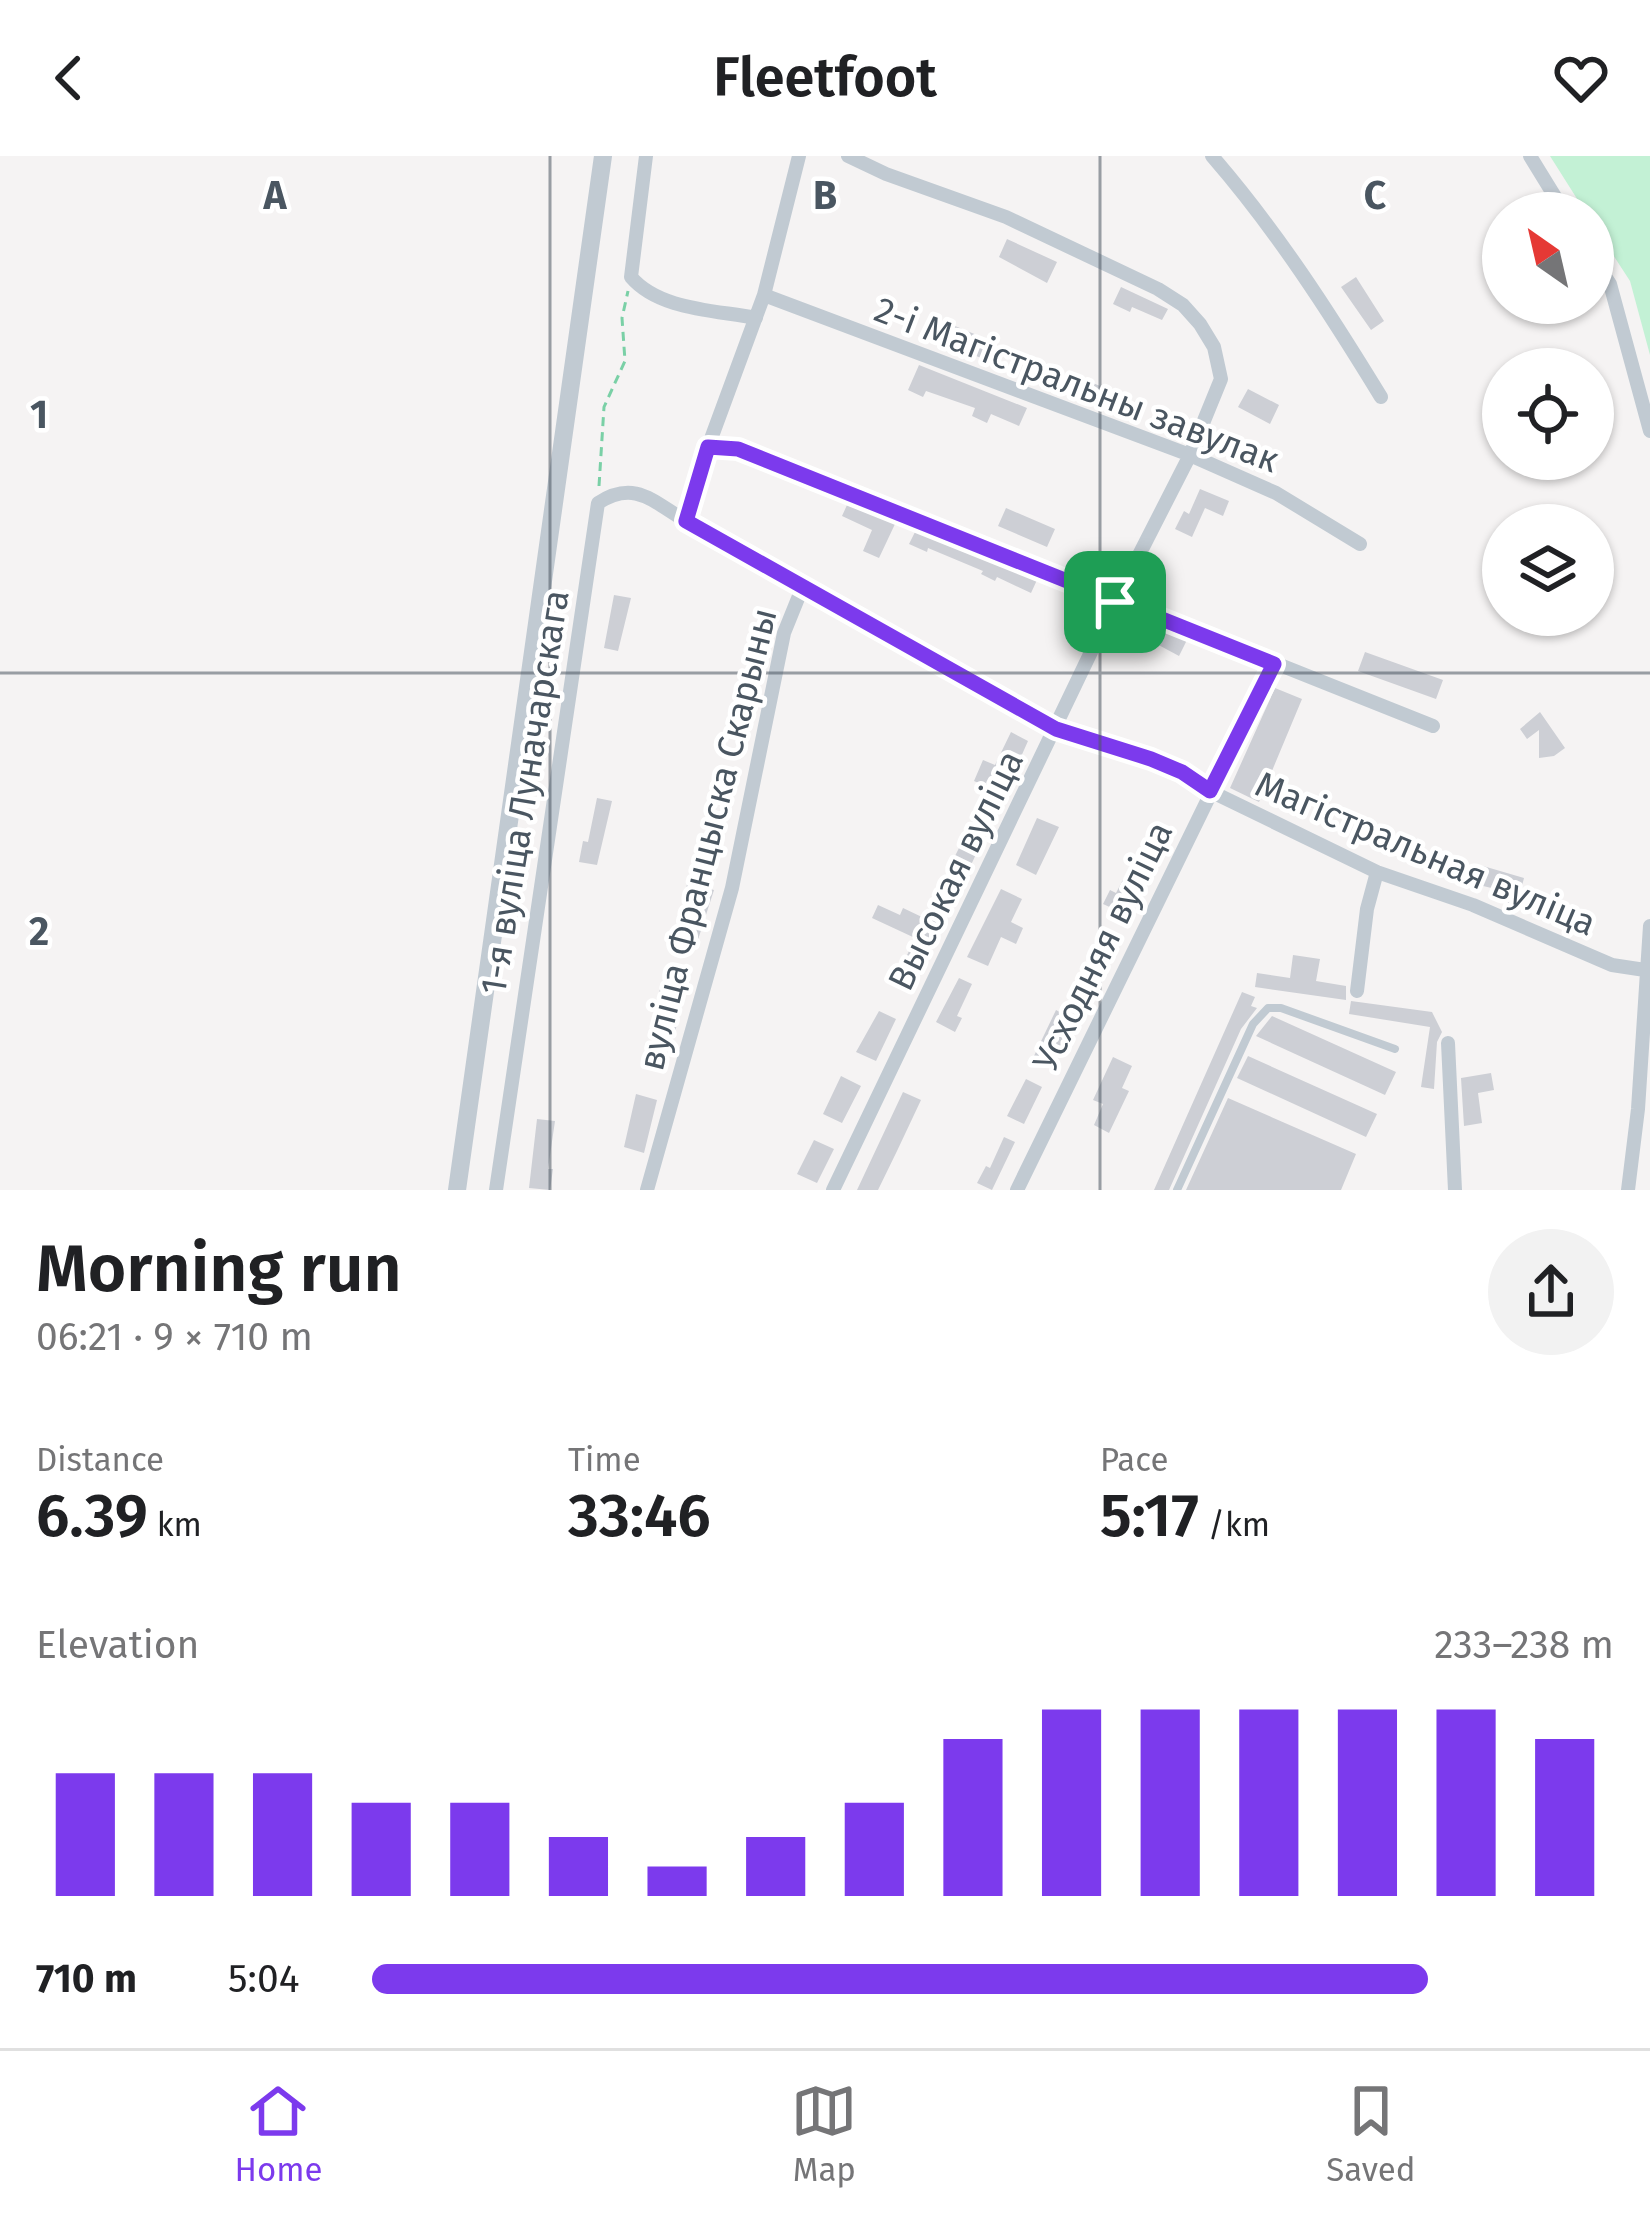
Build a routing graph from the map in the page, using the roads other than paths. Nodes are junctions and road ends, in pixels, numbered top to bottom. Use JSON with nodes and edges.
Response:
{"nodes":[{"id":1,"x":603,"y":156,"type":"edge"},
{"id":2,"x":646,"y":156,"type":"edge"},
{"id":3,"x":800,"y":156,"type":"edge"},
{"id":4,"x":848,"y":156,"type":"edge"},
{"id":5,"x":1212,"y":156,"type":"edge"},
{"id":6,"x":1530,"y":156,"type":"edge"},
{"id":7,"x":1552,"y":192,"type":"edge"},
{"id":8,"x":764,"y":295,"type":"junction"},
{"id":9,"x":1614,"y":299,"type":"edge"},
{"id":10,"x":756,"y":318,"type":"junction"},
{"id":11,"x":1381,"y":397,"type":"dead end"},
{"id":12,"x":1650,"y":431,"type":"edge"},
{"id":13,"x":708,"y":447,"type":"junction"},
{"id":14,"x":1190,"y":455,"type":"junction"},
{"id":15,"x":686,"y":521,"type":"junction"},
{"id":16,"x":1360,"y":544,"type":"dead end"},
{"id":17,"x":803,"y":586,"type":"junction"},
{"id":18,"x":1115,"y":602,"type":"junction"},
{"id":19,"x":1274,"y":664,"type":"junction"},
{"id":20,"x":1433,"y":726,"type":"dead end"},
{"id":21,"x":1056,"y":729,"type":"junction"},
{"id":22,"x":1210,"y":791,"type":"junction"},
{"id":23,"x":1377,"y":872,"type":"junction"},
{"id":24,"x":1650,"y":926,"type":"edge"},
{"id":25,"x":1645,"y":970,"type":"junction"},
{"id":26,"x":1358,"y":991,"type":"dead end"},
{"id":27,"x":1448,"y":1043,"type":"dead end"},
{"id":28,"x":1395,"y":1049,"type":"dead end"},
{"id":29,"x":458,"y":1190,"type":"edge"},
{"id":30,"x":496,"y":1190,"type":"edge"},
{"id":31,"x":647,"y":1190,"type":"edge"},
{"id":32,"x":833,"y":1190,"type":"edge"},
{"id":33,"x":1017,"y":1190,"type":"edge"},
{"id":34,"x":1177,"y":1190,"type":"edge"},
{"id":35,"x":1455,"y":1190,"type":"edge"},
{"id":36,"x":1628,"y":1190,"type":"edge"}],
"edges":[{"from":1,"to":29,"type":"street"},
{"from":2,"to":10,"type":"street"},
{"from":3,"to":8,"type":"street"},
{"from":4,"to":14,"type":"street","name":"Высокая вуліца"},
{"from":5,"to":11,"type":"street"},
{"from":6,"to":7,"type":"street"},
{"from":8,"to":10,"type":"street"},
{"from":8,"to":14,"type":"street","name":"2-і Магістральны завулак"},
{"from":9,"to":12,"type":"street"},
{"from":10,"to":13,"type":"street"},
{"from":13,"to":15,"type":"street"},
{"from":13,"to":18,"type":"street"},
{"from":14,"to":16,"type":"street","name":"2-і Магістральны завулак"},
{"from":14,"to":18,"type":"street","name":"Высокая вуліца"},
{"from":15,"to":17,"type":"street","name":"вуліца Францыска Скарыны"},
{"from":15,"to":30,"type":"street","name":"1-я вуліца Луначарскага"},
{"from":17,"to":21,"type":"street","name":"Магістральная вуліца"},
{"from":17,"to":31,"type":"street","name":"вуліца Францыска Скарыны"},
{"from":18,"to":19,"type":"street"},
{"from":18,"to":21,"type":"street","name":"Высокая вуліца"},
{"from":19,"to":20,"type":"street"},
{"from":19,"to":22,"type":"street","name":"Усходняя вуліца"},
{"from":21,"to":22,"type":"street","name":"Магістральная вуліца"},
{"from":21,"to":32,"type":"street","name":"Высокая вуліца"},
{"from":22,"to":23,"type":"street","name":"Магістральная вуліца"},
{"from":22,"to":33,"type":"street","name":"Усходняя вуліца"},
{"from":23,"to":25,"type":"street","name":"Магістральная вуліца"},
{"from":23,"to":26,"type":"street"},
{"from":24,"to":25,"type":"street"},
{"from":25,"to":36,"type":"street"},
{"from":27,"to":35,"type":"street"},
{"from":28,"to":34,"type":"lane"}]}
